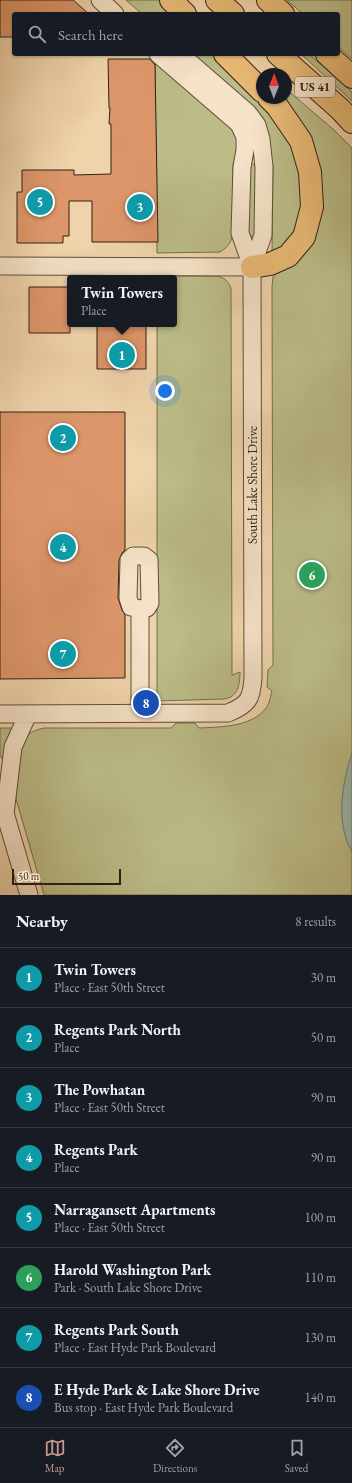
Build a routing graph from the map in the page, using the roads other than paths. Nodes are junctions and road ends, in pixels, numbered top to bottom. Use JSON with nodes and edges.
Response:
{"nodes":[{"id":1,"x":100,"y":0,"type":"edge"},
{"id":2,"x":171,"y":0,"type":"edge"},
{"id":3,"x":217,"y":0,"type":"edge"},
{"id":4,"x":268,"y":0,"type":"edge"},
{"id":5,"x":113,"y":12,"type":"edge"},
{"id":6,"x":183,"y":12,"type":"edge"},
{"id":7,"x":231,"y":12,"type":"edge"},
{"id":8,"x":281,"y":12,"type":"edge"},
{"id":9,"x":160,"y":56,"type":"edge"},
{"id":10,"x":182,"y":56,"type":"edge"},
{"id":11,"x":227,"y":56,"type":"edge"},
{"id":12,"x":280,"y":56,"type":"edge"},
{"id":13,"x":329,"y":56,"type":"edge"},
{"id":14,"x":352,"y":76,"type":"edge"},
{"id":15,"x":256,"y":85,"type":"edge"},
{"id":16,"x":275,"y":104,"type":"edge"},
{"id":17,"x":352,"y":122,"type":"edge"},
{"id":18,"x":244,"y":160,"type":"junction"},
{"id":19,"x":262,"y":161,"type":"junction"},
{"id":20,"x":0,"y":266,"type":"edge"},
{"id":21,"x":252,"y":267,"type":"junction"},
{"id":22,"x":140,"y":609,"type":"dead end"},
{"id":23,"x":140,"y":713,"type":"junction"},
{"id":24,"x":0,"y":714,"type":"edge"},
{"id":25,"x":28,"y":714,"type":"junction"},
{"id":26,"x":0,"y":798,"type":"edge"},
{"id":27,"x":5,"y":814,"type":"junction"},
{"id":28,"x":29,"y":895,"type":"edge"}],
"edges":[{"from":1,"to":5,"type":"street"},
{"from":2,"to":6,"type":"highway"},
{"from":3,"to":7,"type":"highway"},
{"from":4,"to":8,"type":"highway"},
{"from":9,"to":18,"type":"street"},
{"from":10,"to":19,"type":"street"},
{"from":11,"to":15,"type":"highway"},
{"from":12,"to":17,"type":"highway","number":"US 41"},
{"from":13,"to":14,"type":"highway","number":"US 41"},
{"from":16,"to":21,"type":"highway"},
{"from":18,"to":19,"type":"street"},
{"from":18,"to":21,"type":"street"},
{"from":19,"to":21,"type":"street"},
{"from":20,"to":21,"type":"street"},
{"from":21,"to":23,"type":"street","name":"South Lake Shore Drive"},
{"from":22,"to":23,"type":"street"},
{"from":23,"to":25,"type":"street"},
{"from":24,"to":25,"type":"street"},
{"from":25,"to":27,"type":"street"},
{"from":26,"to":27,"type":"street"},
{"from":27,"to":28,"type":"street"}]}
